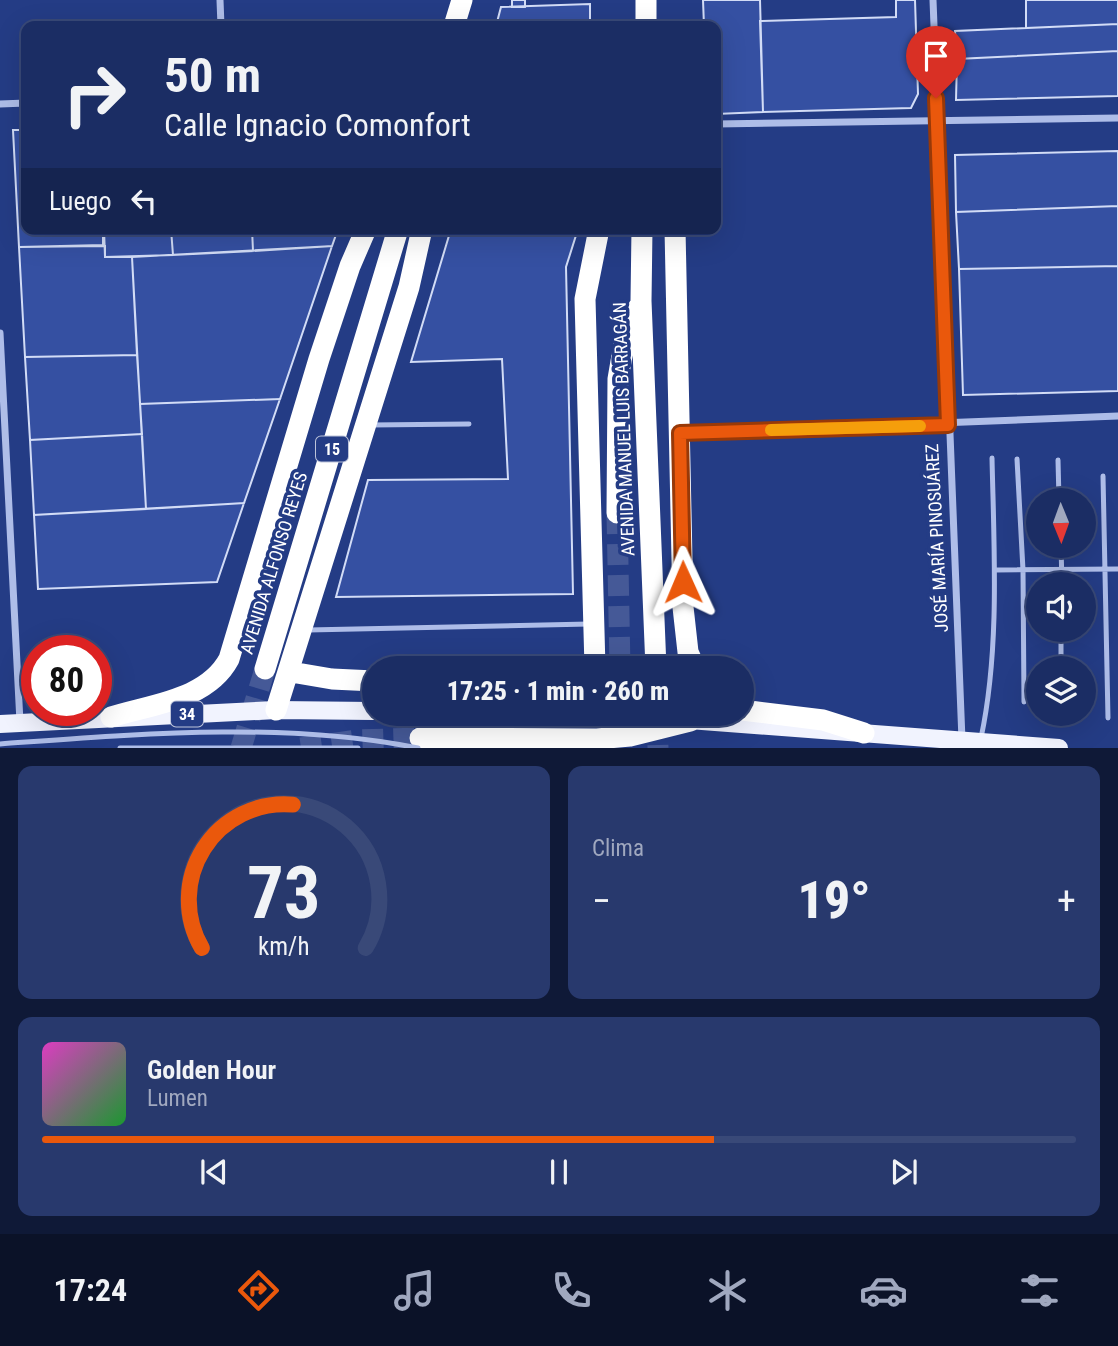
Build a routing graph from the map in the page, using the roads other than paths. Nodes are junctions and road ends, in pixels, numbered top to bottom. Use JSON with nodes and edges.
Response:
{"nodes":[{"id":1,"x":220,"y":0,"type":"edge"},
{"id":2,"x":461,"y":0,"type":"edge"},
{"id":3,"x":646,"y":0,"type":"edge"},
{"id":4,"x":933,"y":0,"type":"edge"},
{"id":5,"x":221,"y":21,"type":"edge"},
{"id":6,"x":455,"y":21,"type":"edge"},
{"id":7,"x":646,"y":21,"type":"edge"},
{"id":8,"x":21,"y":103,"type":"edge"},
{"id":9,"x":0,"y":104,"type":"edge"},
{"id":10,"x":1118,"y":118,"type":"edge"},
{"id":11,"x":937,"y":122,"type":"junction"},
{"id":12,"x":721,"y":124,"type":"edge"},
{"id":13,"x":364,"y":235,"type":"edge"},
{"id":14,"x":396,"y":235,"type":"edge"},
{"id":15,"x":421,"y":235,"type":"edge"},
{"id":16,"x":598,"y":235,"type":"edge"},
{"id":17,"x":642,"y":235,"type":"edge"},
{"id":18,"x":675,"y":235,"type":"edge"},
{"id":19,"x":641,"y":301,"type":"junction"},
{"id":20,"x":0,"y":332,"type":"edge"},
{"id":21,"x":1118,"y":416,"type":"edge"},
{"id":22,"x":469,"y":424,"type":"dead end"},
{"id":23,"x":366,"y":425,"type":"junction"},
{"id":24,"x":948,"y":425,"type":"junction"},
{"id":25,"x":680,"y":433,"type":"junction"},
{"id":26,"x":992,"y":458,"type":"dead end"},
{"id":27,"x":1017,"y":458,"type":"dead end"},
{"id":28,"x":1058,"y":460,"type":"dead end"},
{"id":29,"x":1103,"y":476,"type":"dead end"},
{"id":30,"x":1059,"y":488,"type":"edge"},
{"id":31,"x":617,"y":513,"type":"tunnel mouth"},
{"id":32,"x":1062,"y":558,"type":"edge"},
{"id":33,"x":1103,"y":569,"type":"junction"},
{"id":34,"x":1118,"y":569,"type":"edge"},
{"id":35,"x":995,"y":570,"type":"junction"},
{"id":36,"x":1023,"y":570,"type":"junction"},
{"id":37,"x":1062,"y":570,"type":"junction"},
{"id":38,"x":596,"y":624,"type":"junction"},
{"id":39,"x":303,"y":630,"type":"junction"},
{"id":40,"x":595,"y":656,"type":"edge"},
{"id":41,"x":656,"y":656,"type":"edge"},
{"id":42,"x":690,"y":656,"type":"edge"},
{"id":43,"x":265,"y":669,"type":"tunnel mouth"},
{"id":44,"x":291,"y":672,"type":"junction"},
{"id":45,"x":362,"y":680,"type":"edge"},
{"id":46,"x":1024,"y":702,"type":"dead end"},
{"id":47,"x":276,"y":710,"type":"junction"},
{"id":48,"x":362,"y":711,"type":"edge"},
{"id":49,"x":754,"y":711,"type":"edge"},
{"id":50,"x":112,"y":717,"type":"edge"},
{"id":51,"x":112,"y":717,"type":"edge"},
{"id":52,"x":1108,"y":718,"type":"dead end"},
{"id":53,"x":20,"y":723,"type":"joint"},
{"id":54,"x":0,"y":724,"type":"edge"},
{"id":55,"x":754,"y":725,"type":"edge"},
{"id":56,"x":670,"y":726,"type":"edge"},
{"id":57,"x":864,"y":733,"type":"junction"},
{"id":58,"x":962,"y":740,"type":"junction"},
{"id":59,"x":981,"y":741,"type":"junction"},
{"id":60,"x":419,"y":743,"type":"edge"},
{"id":61,"x":0,"y":744,"type":"edge"},
{"id":62,"x":120,"y":747,"type":"edge"},
{"id":63,"x":358,"y":747,"type":"edge"},
{"id":64,"x":1059,"y":747,"type":"edge"}],
"edges":[{"from":1,"to":5,"type":"street"},
{"from":2,"to":6,"type":"highway"},
{"from":3,"to":7,"type":"highway"},
{"from":4,"to":11,"type":"street","name":"JOSÉ MARÍA PINOSUÁREZ"},
{"from":8,"to":9,"type":"street"},
{"from":10,"to":11,"type":"street"},
{"from":11,"to":12,"type":"street"},
{"from":11,"to":24,"type":"street","name":"JOSÉ MARÍA PINOSUÁREZ"},
{"from":13,"to":50,"type":"highway"},
{"from":14,"to":43,"type":"highway","name":"AVENIDA ALFONSO REYES","number":"15"},
{"from":15,"to":23,"type":"highway"},
{"from":16,"to":38,"type":"highway"},
{"from":17,"to":19,"type":"highway","name":"AVENIDA MANUEL LUIS BARRAGÁN"},
{"from":18,"to":25,"type":"highway"},
{"from":19,"to":31,"type":"highway"},
{"from":19,"to":41,"type":"highway","name":"AVENIDA MANUEL LUIS BARRAGÁN"},
{"from":20,"to":53,"type":"street"},
{"from":21,"to":24,"type":"street"},
{"from":22,"to":23,"type":"lane"},
{"from":23,"to":39,"type":"highway"},
{"from":24,"to":25,"type":"street"},
{"from":24,"to":58,"type":"street","name":"JOSÉ MARÍA PINOSUÁREZ"},
{"from":25,"to":42,"type":"highway"},
{"from":26,"to":35,"type":"lane"},
{"from":27,"to":36,"type":"lane"},
{"from":28,"to":30,"type":"lane"},
{"from":29,"to":33,"type":"lane"},
{"from":32,"to":37,"type":"lane"},
{"from":33,"to":34,"type":"lane"},
{"from":33,"to":37,"type":"lane"},
{"from":33,"to":52,"type":"lane"},
{"from":35,"to":36,"type":"lane"},
{"from":35,"to":59,"type":"lane"},
{"from":36,"to":37,"type":"lane"},
{"from":36,"to":46,"type":"lane"},
{"from":38,"to":39,"type":"lane"},
{"from":38,"to":40,"type":"highway"},
{"from":39,"to":44,"type":"highway"},
{"from":44,"to":45,"type":"highway"},
{"from":44,"to":47,"type":"highway"},
{"from":47,"to":48,"type":"main road","number":"34"},
{"from":47,"to":51,"type":"main road","number":"34"},
{"from":49,"to":57,"type":"highway"},
{"from":53,"to":54,"type":"main road","number":"34"},
{"from":55,"to":57,"type":"main road"},
{"from":56,"to":60,"type":"highway"},
{"from":57,"to":58,"type":"main road"},
{"from":58,"to":59,"type":"main road"},
{"from":59,"to":64,"type":"main road"},
{"from":60,"to":61,"type":"lane","bridge":true},
{"from":62,"to":63,"type":"lane","bridge":true}]}
